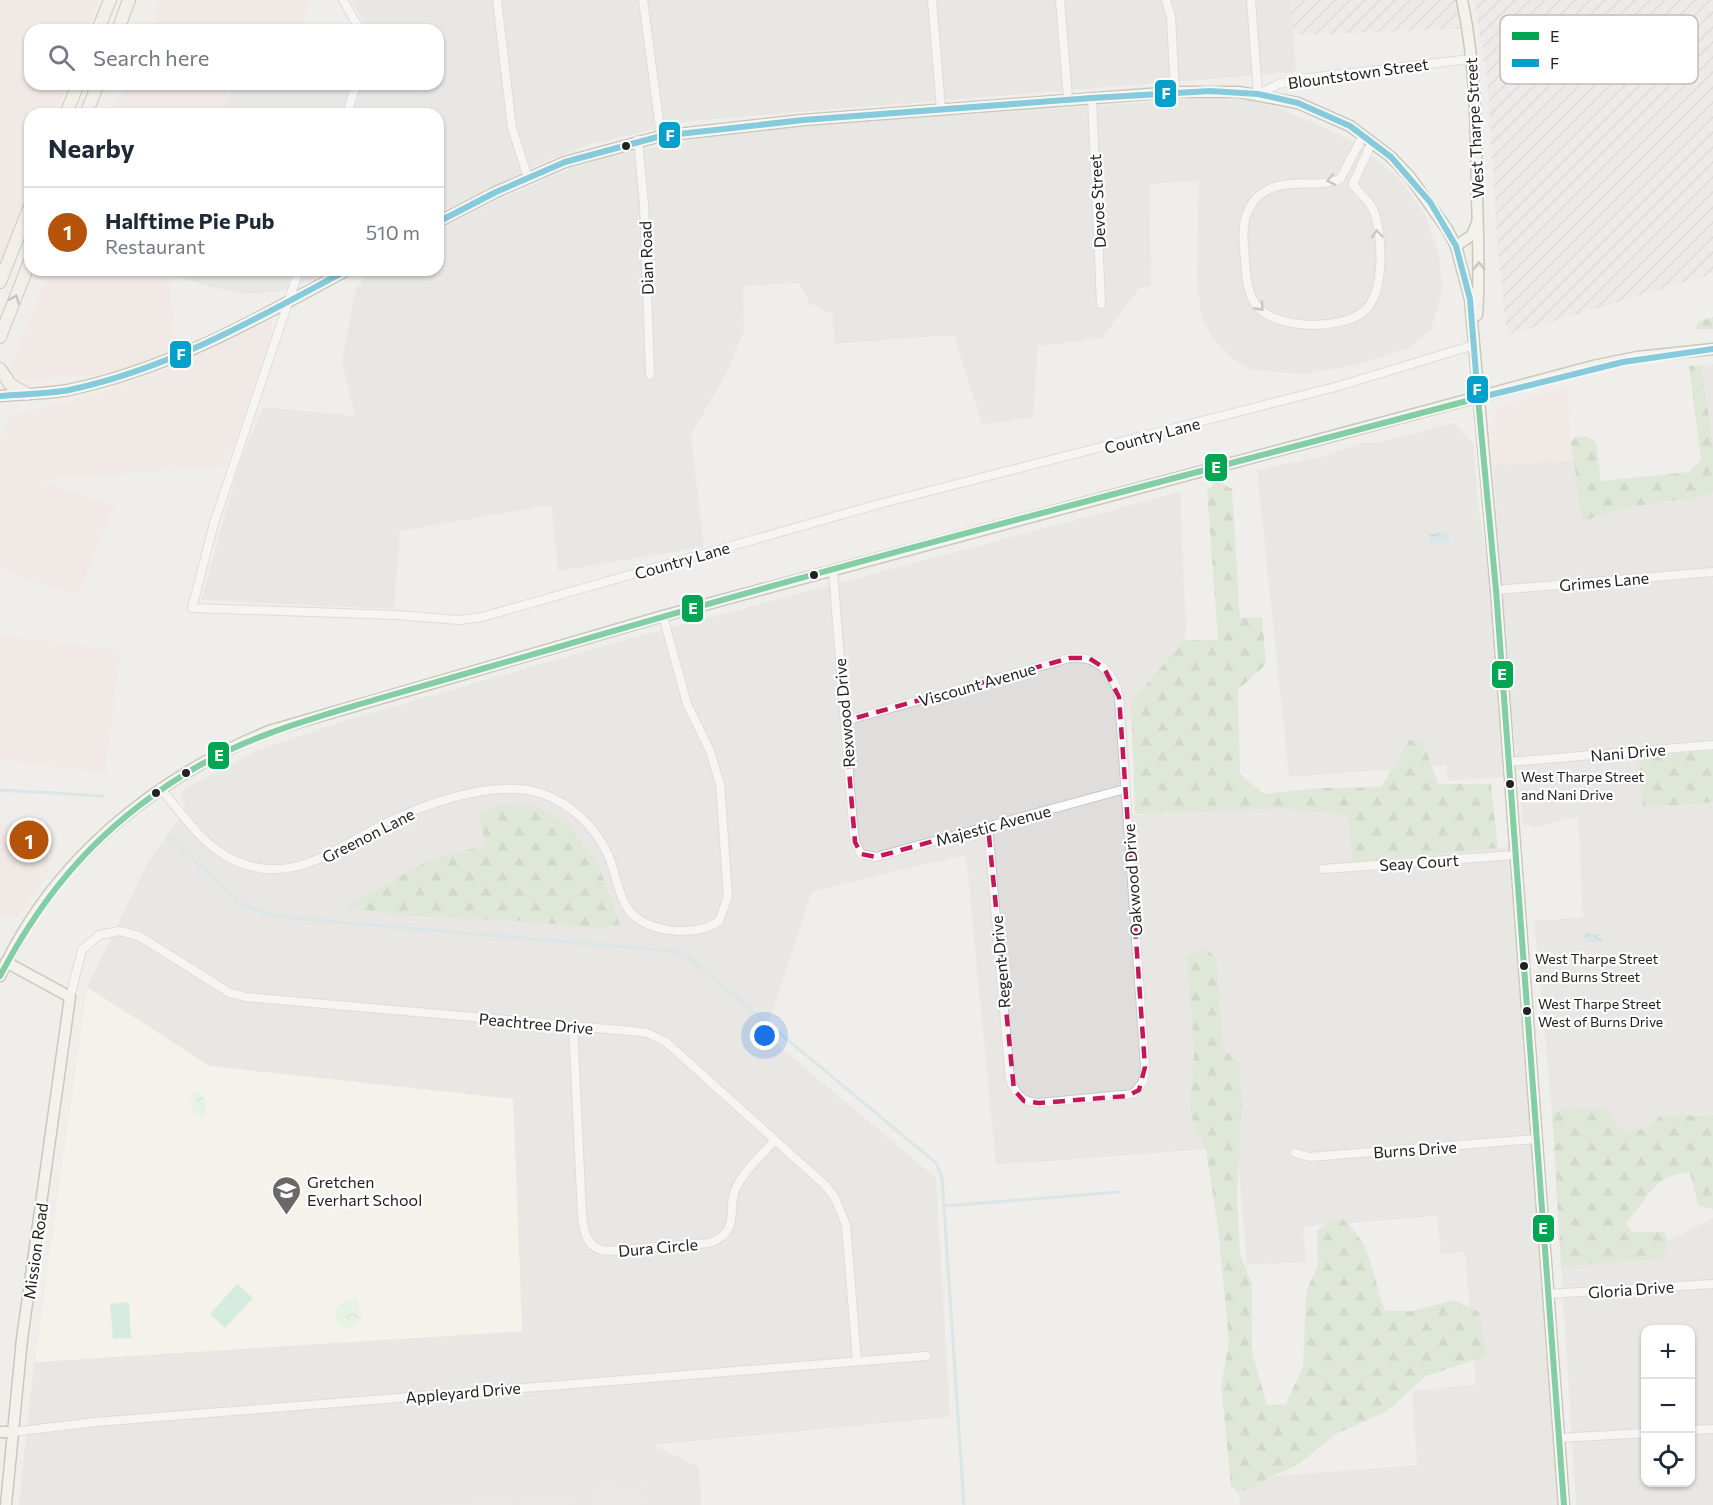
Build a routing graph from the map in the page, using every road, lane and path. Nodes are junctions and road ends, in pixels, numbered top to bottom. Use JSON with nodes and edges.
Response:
{"nodes":[{"id":1,"x":110,"y":0,"type":"edge"},
{"id":2,"x":129,"y":0,"type":"edge"},
{"id":3,"x":343,"y":0,"type":"edge"},
{"id":4,"x":497,"y":0,"type":"edge"},
{"id":5,"x":643,"y":0,"type":"edge"},
{"id":6,"x":932,"y":0,"type":"edge"},
{"id":7,"x":1060,"y":0,"type":"edge"},
{"id":8,"x":1166,"y":0,"type":"edge"},
{"id":9,"x":1251,"y":0,"type":"edge"},
{"id":10,"x":1462,"y":0,"type":"edge"},
{"id":11,"x":100,"y":24,"type":"edge"},
{"id":12,"x":120,"y":24,"type":"edge"},
{"id":13,"x":357,"y":24,"type":"edge"},
{"id":14,"x":1471,"y":58,"type":"junction"},
{"id":15,"x":76,"y":90,"type":"edge"},
{"id":16,"x":96,"y":90,"type":"edge"},
{"id":17,"x":355,"y":90,"type":"edge"},
{"id":18,"x":1175,"y":92,"type":"junction"},
{"id":19,"x":1258,"y":94,"type":"junction"},
{"id":20,"x":1092,"y":98,"type":"junction"},
{"id":21,"x":1068,"y":99,"type":"junction"},
{"id":22,"x":68,"y":108,"type":"edge"},
{"id":23,"x":88,"y":108,"type":"edge"},
{"id":24,"x":349,"y":108,"type":"edge"},
{"id":25,"x":941,"y":109,"type":"junction"},
{"id":26,"x":661,"y":136,"type":"junction"},
{"id":27,"x":1368,"y":139,"type":"junction"},
{"id":28,"x":638,"y":140,"type":"junction"},
{"id":29,"x":1346,"y":170,"type":"junction"},
{"id":30,"x":1355,"y":174,"type":"junction"},
{"id":31,"x":528,"y":178,"type":"junction"},
{"id":32,"x":444,"y":219,"type":"edge"},
{"id":33,"x":24,"y":221,"type":"edge"},
{"id":34,"x":1478,"y":223,"type":"junction"},
{"id":35,"x":1456,"y":246,"type":"junction"},
{"id":36,"x":24,"y":276,"type":"edge"},
{"id":37,"x":296,"y":276,"type":"edge"},
{"id":38,"x":336,"y":276,"type":"edge"},
{"id":39,"x":0,"y":282,"type":"edge"},
{"id":40,"x":289,"y":302,"type":"junction"},
{"id":41,"x":1101,"y":304,"type":"dead end"},
{"id":42,"x":0,"y":337,"type":"edge"},
{"id":43,"x":1474,"y":345,"type":"junction"},
{"id":44,"x":1713,"y":349,"type":"edge"},
{"id":45,"x":0,"y":369,"type":"edge"},
{"id":46,"x":650,"y":375,"type":"dead end"},
{"id":47,"x":27,"y":394,"type":"junction"},
{"id":48,"x":0,"y":396,"type":"edge"},
{"id":49,"x":1478,"y":398,"type":"junction"},
{"id":50,"x":833,"y":571,"type":"junction"},
{"id":51,"x":1713,"y":572,"type":"edge"},
{"id":52,"x":1496,"y":591,"type":"junction"},
{"id":53,"x":663,"y":616,"type":"junction"},
{"id":54,"x":1107,"y":671,"type":"joint"},
{"id":55,"x":844,"y":722,"type":"junction"},
{"id":56,"x":1713,"y":745,"type":"edge"},
{"id":57,"x":1508,"y":762,"type":"junction"},
{"id":58,"x":160,"y":788,"type":"junction"},
{"id":59,"x":1125,"y":789,"type":"junction"},
{"id":60,"x":988,"y":826,"type":"junction"},
{"id":61,"x":861,"y":854,"type":"joint"},
{"id":62,"x":1515,"y":855,"type":"junction"},
{"id":63,"x":1323,"y":869,"type":"dead end"},
{"id":64,"x":3,"y":961,"type":"edge"},
{"id":65,"x":0,"y":975,"type":"edge"},
{"id":66,"x":70,"y":997,"type":"junction"},
{"id":67,"x":573,"y":1026,"type":"junction"},
{"id":68,"x":1018,"y":1096,"type":"joint"},
{"id":69,"x":775,"y":1140,"type":"junction"},
{"id":70,"x":1536,"y":1140,"type":"junction"},
{"id":71,"x":1295,"y":1153,"type":"dead end"},
{"id":72,"x":1713,"y":1284,"type":"edge"},
{"id":73,"x":1548,"y":1294,"type":"junction"},
{"id":74,"x":926,"y":1356,"type":"dead end"},
{"id":75,"x":857,"y":1361,"type":"junction"},
{"id":76,"x":1713,"y":1429,"type":"edge"},
{"id":77,"x":1695,"y":1430,"type":"edge"},
{"id":78,"x":0,"y":1432,"type":"edge"},
{"id":79,"x":12,"y":1432,"type":"junction"},
{"id":80,"x":1641,"y":1433,"type":"edge"},
{"id":81,"x":1559,"y":1438,"type":"junction"},
{"id":82,"x":6,"y":1505,"type":"edge"},
{"id":83,"x":1564,"y":1505,"type":"edge"}],
"edges":[{"from":1,"to":11,"type":"main road"},
{"from":2,"to":12,"type":"main road"},
{"from":3,"to":13,"type":"street"},
{"from":4,"to":31,"type":"street"},
{"from":5,"to":26,"type":"street"},
{"from":6,"to":25,"type":"street"},
{"from":7,"to":21,"type":"street"},
{"from":8,"to":18,"type":"street"},
{"from":9,"to":19,"type":"street"},
{"from":10,"to":14,"type":"main road","name":"West Tharpe Street"},
{"from":14,"to":19,"type":"street","name":"Blountstown Street"},
{"from":14,"to":34,"type":"main road","name":"West Tharpe Street"},
{"from":15,"to":22,"type":"main road"},
{"from":16,"to":23,"type":"main road"},
{"from":17,"to":24,"type":"street"},
{"from":18,"to":19,"type":"main road","name":"Blountstown Street"},
{"from":18,"to":20,"type":"main road","name":"Blountstown Street"},
{"from":19,"to":27,"type":"main road"},
{"from":20,"to":21,"type":"main road","name":"Blountstown Street"},
{"from":20,"to":41,"type":"street","name":"Devoe Street"},
{"from":21,"to":25,"type":"main road","name":"Blountstown Street"},
{"from":25,"to":26,"type":"main road","name":"Blountstown Street"},
{"from":26,"to":28,"type":"main road","name":"Blountstown Street"},
{"from":27,"to":29,"type":"street"},
{"from":27,"to":30,"type":"street"},
{"from":27,"to":35,"type":"main road"},
{"from":28,"to":31,"type":"main road","name":"Blountstown Street"},
{"from":28,"to":46,"type":"street","name":"Dian Road"},
{"from":29,"to":30,"type":"street"},
{"from":29,"to":30,"type":"street","one_way":true},
{"from":31,"to":32,"type":"main road","name":"Blountstown Street"},
{"from":33,"to":39,"type":"main road"},
{"from":34,"to":35,"type":"main road","name":"West Tharpe Street"},
{"from":43,"to":34,"type":"main road","one_way":true},
{"from":35,"to":43,"type":"main road"},
{"from":42,"to":36,"type":"main road","one_way":true},
{"from":37,"to":40,"type":"street"},
{"from":38,"to":40,"type":"main road"},
{"from":40,"to":43,"type":"street","name":"Country Lane"},
{"from":40,"to":47,"type":"main road"},
{"from":43,"to":49,"type":"main road"},
{"from":44,"to":49,"type":"main road"},
{"from":45,"to":47,"type":"main road"},
{"from":47,"to":48,"type":"main road"},
{"from":49,"to":50,"type":"main road"},
{"from":49,"to":52,"type":"main road"},
{"from":50,"to":53,"type":"main road"},
{"from":50,"to":55,"type":"street","name":"Rexwood Drive"},
{"from":51,"to":52,"type":"street","name":"Grimes Lane"},
{"from":52,"to":57,"type":"main road"},
{"from":53,"to":58,"type":"main road"},
{"from":53,"to":58,"type":"street","name":"Greenon Lane"},
{"from":54,"to":55,"type":"street","name":"Viscount Avenue"},
{"from":54,"to":59,"type":"street","name":"Oakwood Drive"},
{"from":55,"to":61,"type":"street","name":"Rexwood Drive"},
{"from":56,"to":57,"type":"street","name":"Nani Drive"},
{"from":57,"to":62,"type":"main road"},
{"from":58,"to":64,"type":"main road"},
{"from":59,"to":60,"type":"street","name":"Majestic Avenue"},
{"from":59,"to":68,"type":"street","name":"Oakwood Drive"},
{"from":60,"to":61,"type":"street","name":"Majestic Avenue"},
{"from":60,"to":68,"type":"street","name":"Regent Drive"},
{"from":62,"to":63,"type":"street","name":"Seay Court"},
{"from":62,"to":70,"type":"main road"},
{"from":64,"to":65,"type":"main road"},
{"from":64,"to":66,"type":"main road"},
{"from":66,"to":67,"type":"street","name":"Peachtree Drive"},
{"from":66,"to":79,"type":"main road","name":"Mission Road"},
{"from":67,"to":69,"type":"street","name":"Peachtree Drive"},
{"from":67,"to":69,"type":"street","name":"Dura Circle"},
{"from":69,"to":75,"type":"street","name":"Peachtree Drive"},
{"from":70,"to":71,"type":"street","name":"Burns Drive"},
{"from":70,"to":73,"type":"main road"},
{"from":72,"to":73,"type":"street","name":"Gloria Drive"},
{"from":73,"to":81,"type":"main road"},
{"from":74,"to":75,"type":"street","name":"Appleyard Drive"},
{"from":75,"to":79,"type":"street","name":"Appleyard Drive"},
{"from":76,"to":77,"type":"street"},
{"from":78,"to":79,"type":"main road","name":"Appleyard Drive"},
{"from":79,"to":82,"type":"main road","name":"Mission Road"},
{"from":80,"to":81,"type":"street"},
{"from":81,"to":83,"type":"main road"}]}
